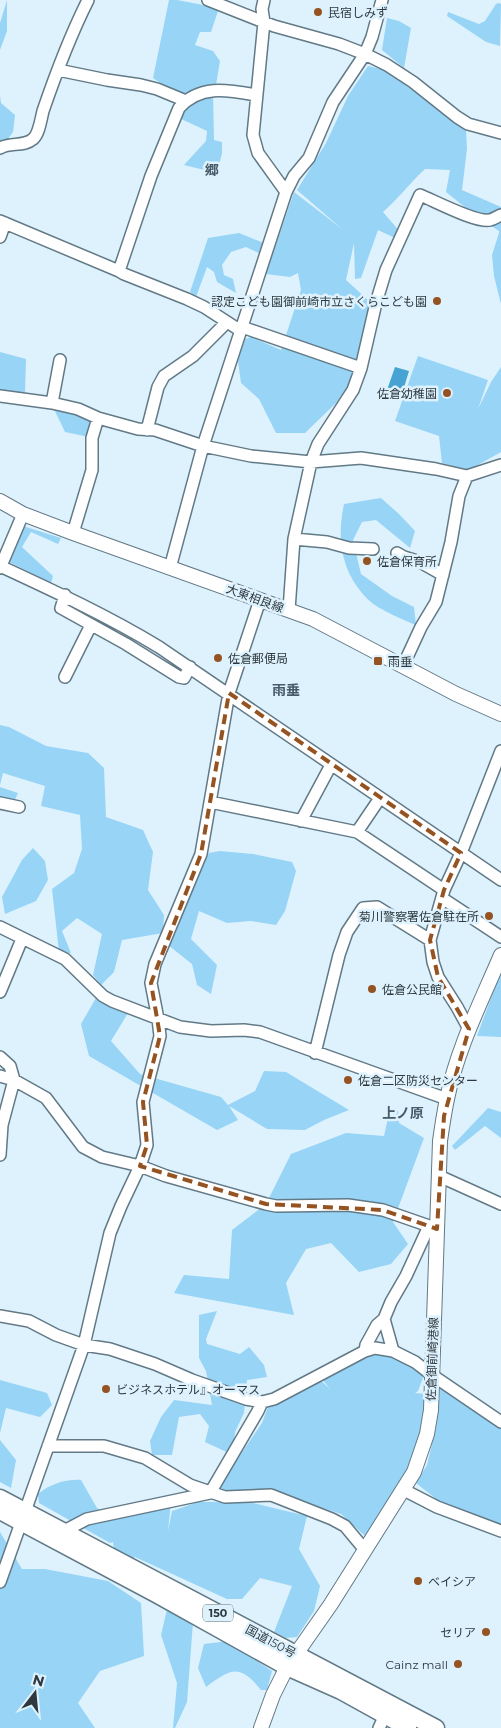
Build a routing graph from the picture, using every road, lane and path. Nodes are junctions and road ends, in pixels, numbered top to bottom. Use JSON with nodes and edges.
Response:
{"nodes":[{"id":1,"x":88,"y":0,"type":"edge"},
{"id":2,"x":208,"y":0,"type":"edge"},
{"id":3,"x":264,"y":0,"type":"edge"},
{"id":4,"x":382,"y":0,"type":"edge"},
{"id":5,"x":264,"y":22,"type":"junction"},
{"id":6,"x":365,"y":54,"type":"junction"},
{"id":7,"x":58,"y":70,"type":"junction"},
{"id":8,"x":256,"y":95,"type":"junction"},
{"id":9,"x":186,"y":101,"type":"junction"},
{"id":10,"x":501,"y":133,"type":"edge"},
{"id":11,"x":0,"y":148,"type":"edge"},
{"id":12,"x":286,"y":192,"type":"junction"},
{"id":13,"x":501,"y":215,"type":"edge"},
{"id":14,"x":3,"y":222,"type":"edge"},
{"id":15,"x":0,"y":237,"type":"edge"},
{"id":16,"x":119,"y":271,"type":"junction"},
{"id":17,"x":227,"y":322,"type":"junction"},
{"id":18,"x":242,"y":329,"type":"junction"},
{"id":19,"x":60,"y":360,"type":"dead end"},
{"id":20,"x":361,"y":368,"type":"junction"},
{"id":21,"x":0,"y":396,"type":"edge"},
{"id":22,"x":52,"y":403,"type":"junction"},
{"id":23,"x":98,"y":418,"type":"junction"},
{"id":24,"x":147,"y":430,"type":"junction"},
{"id":25,"x":203,"y":446,"type":"junction"},
{"id":26,"x":311,"y":462,"type":"junction"},
{"id":27,"x":501,"y":465,"type":"edge"},
{"id":28,"x":467,"y":476,"type":"junction"},
{"id":29,"x":0,"y":501,"type":"edge"},
{"id":30,"x":23,"y":514,"type":"junction"},
{"id":31,"x":73,"y":533,"type":"junction"},
{"id":32,"x":294,"y":540,"type":"junction"},
{"id":33,"x":373,"y":549,"type":"dead end"},
{"id":34,"x":397,"y":553,"type":"dead end"},
{"id":35,"x":0,"y":567,"type":"edge"},
{"id":36,"x":170,"y":568,"type":"junction"},
{"id":37,"x":443,"y":575,"type":"junction"},
{"id":38,"x":65,"y":596,"type":"junction"},
{"id":39,"x":260,"y":600,"type":"junction"},
{"id":40,"x":288,"y":610,"type":"junction"},
{"id":41,"x":91,"y":626,"type":"junction"},
{"id":42,"x":403,"y":666,"type":"junction"},
{"id":43,"x":190,"y":667,"type":"junction"},
{"id":44,"x":65,"y":677,"type":"dead end"},
{"id":45,"x":229,"y":693,"type":"junction"},
{"id":46,"x":501,"y":714,"type":"edge"},
{"id":47,"x":501,"y":751,"type":"edge"},
{"id":48,"x":331,"y":765,"type":"junction"},
{"id":49,"x":380,"y":798,"type":"junction"},
{"id":50,"x":210,"y":802,"type":"junction"},
{"id":51,"x":0,"y":803,"type":"edge"},
{"id":52,"x":18,"y":807,"type":"dead end"},
{"id":53,"x":300,"y":821,"type":"junction"},
{"id":54,"x":357,"y":832,"type":"junction"},
{"id":55,"x":461,"y":853,"type":"junction"},
{"id":56,"x":501,"y":880,"type":"edge"},
{"id":57,"x":443,"y":894,"type":"junction"},
{"id":58,"x":0,"y":928,"type":"edge"},
{"id":59,"x":501,"y":938,"type":"edge"},
{"id":60,"x":22,"y":939,"type":"junction"},
{"id":61,"x":430,"y":940,"type":"junction"},
{"id":62,"x":501,"y":955,"type":"edge"},
{"id":63,"x":0,"y":992,"type":"edge"},
{"id":64,"x":158,"y":1019,"type":"junction"},
{"id":65,"x":469,"y":1029,"type":"junction"},
{"id":66,"x":316,"y":1053,"type":"junction"},
{"id":67,"x":0,"y":1057,"type":"edge"},
{"id":68,"x":0,"y":1076,"type":"edge"},
{"id":69,"x":14,"y":1080,"type":"junction"},
{"id":70,"x":447,"y":1098,"type":"junction"},
{"id":71,"x":0,"y":1155,"type":"edge"},
{"id":72,"x":140,"y":1166,"type":"junction"},
{"id":73,"x":439,"y":1176,"type":"junction"},
{"id":74,"x":501,"y":1204,"type":"edge"},
{"id":75,"x":433,"y":1228,"type":"junction"},
{"id":76,"x":0,"y":1316,"type":"edge"},
{"id":77,"x":384,"y":1319,"type":"junction"},
{"id":78,"x":84,"y":1346,"type":"junction"},
{"id":79,"x":365,"y":1351,"type":"junction"},
{"id":80,"x":393,"y":1351,"type":"junction"},
{"id":81,"x":432,"y":1375,"type":"junction"},
{"id":82,"x":262,"y":1402,"type":"junction"},
{"id":83,"x":500,"y":1420,"type":"edge"},
{"id":84,"x":48,"y":1446,"type":"junction"},
{"id":85,"x":404,"y":1490,"type":"junction"},
{"id":86,"x":210,"y":1493,"type":"junction"},
{"id":87,"x":0,"y":1498,"type":"edge"},
{"id":88,"x":0,"y":1511,"type":"edge"},
{"id":89,"x":23,"y":1517,"type":"junction"},
{"id":90,"x":64,"y":1531,"type":"junction"},
{"id":91,"x":501,"y":1531,"type":"edge"},
{"id":92,"x":365,"y":1550,"type":"junction"},
{"id":93,"x":1,"y":1578,"type":"edge"},
{"id":94,"x":292,"y":1661,"type":"junction"},
{"id":95,"x":382,"y":1722,"type":"edge"},
{"id":96,"x":261,"y":1728,"type":"edge"},
{"id":97,"x":408,"y":1728,"type":"edge"},
{"id":98,"x":436,"y":1728,"type":"edge"}],
"edges":[{"from":1,"to":7,"type":"street"},
{"from":2,"to":5,"type":"street"},
{"from":3,"to":5,"type":"street"},
{"from":4,"to":6,"type":"street"},
{"from":5,"to":6,"type":"street"},
{"from":5,"to":8,"type":"street"},
{"from":6,"to":10,"type":"street"},
{"from":6,"to":12,"type":"street"},
{"from":7,"to":9,"type":"street"},
{"from":7,"to":11,"type":"street"},
{"from":8,"to":9,"type":"street"},
{"from":8,"to":12,"type":"street"},
{"from":9,"to":16,"type":"street"},
{"from":12,"to":18,"type":"street"},
{"from":13,"to":20,"type":"street"},
{"from":14,"to":15,"type":"street"},
{"from":14,"to":16,"type":"street"},
{"from":16,"to":17,"type":"street"},
{"from":17,"to":18,"type":"street"},
{"from":17,"to":24,"type":"street"},
{"from":18,"to":20,"type":"street"},
{"from":18,"to":25,"type":"street"},
{"from":19,"to":22,"type":"street"},
{"from":20,"to":26,"type":"street"},
{"from":21,"to":22,"type":"street"},
{"from":22,"to":23,"type":"street"},
{"from":23,"to":24,"type":"street"},
{"from":23,"to":31,"type":"street"},
{"from":24,"to":25,"type":"street"},
{"from":25,"to":26,"type":"street"},
{"from":25,"to":36,"type":"street"},
{"from":26,"to":28,"type":"street"},
{"from":26,"to":32,"type":"street"},
{"from":27,"to":28,"type":"street"},
{"from":28,"to":37,"type":"street"},
{"from":29,"to":30,"type":"main road","name":"大東相良線"},
{"from":30,"to":31,"type":"main road","name":"大東相良線"},
{"from":30,"to":35,"type":"street"},
{"from":31,"to":36,"type":"main road","name":"大東相良線"},
{"from":32,"to":33,"type":"street"},
{"from":32,"to":40,"type":"street"},
{"from":34,"to":37,"type":"street"},
{"from":35,"to":38,"type":"street"},
{"from":36,"to":39,"type":"main road","name":"大東相良線"},
{"from":37,"to":42,"type":"street"},
{"from":38,"to":41,"type":"street"},
{"from":38,"to":43,"type":"street"},
{"from":39,"to":40,"type":"main road","name":"大東相良線"},
{"from":39,"to":45,"type":"street"},
{"from":40,"to":42,"type":"main road","name":"大東相良線"},
{"from":41,"to":43,"type":"street"},
{"from":41,"to":44,"type":"street"},
{"from":42,"to":46,"type":"main road","name":"大東相良線"},
{"from":43,"to":45,"type":"street"},
{"from":45,"to":48,"type":"street"},
{"from":45,"to":50,"type":"street"},
{"from":47,"to":55,"type":"street"},
{"from":48,"to":49,"type":"street"},
{"from":48,"to":53,"type":"street"},
{"from":49,"to":54,"type":"street"},
{"from":49,"to":55,"type":"street"},
{"from":50,"to":53,"type":"street"},
{"from":50,"to":64,"type":"street"},
{"from":51,"to":52,"type":"street"},
{"from":53,"to":54,"type":"street"},
{"from":54,"to":57,"type":"street"},
{"from":55,"to":56,"type":"street"},
{"from":55,"to":57,"type":"street"},
{"from":57,"to":59,"type":"street"},
{"from":57,"to":61,"type":"street"},
{"from":58,"to":60,"type":"street"},
{"from":60,"to":63,"type":"street"},
{"from":60,"to":64,"type":"street"},
{"from":61,"to":65,"type":"street"},
{"from":61,"to":66,"type":"street"},
{"from":62,"to":65,"type":"main road","name":"佐倉御前崎港線"},
{"from":64,"to":66,"type":"street"},
{"from":64,"to":72,"type":"street"},
{"from":65,"to":70,"type":"main road","name":"佐倉御前崎港線"},
{"from":66,"to":70,"type":"street"},
{"from":67,"to":69,"type":"street"},
{"from":68,"to":69,"type":"street"},
{"from":69,"to":71,"type":"street"},
{"from":69,"to":72,"type":"street"},
{"from":70,"to":73,"type":"main road","name":"佐倉御前崎港線"},
{"from":72,"to":75,"type":"street"},
{"from":72,"to":78,"type":"street"},
{"from":73,"to":74,"type":"street"},
{"from":73,"to":75,"type":"main road","name":"佐倉御前崎港線"},
{"from":75,"to":77,"type":"street"},
{"from":75,"to":81,"type":"main road","name":"佐倉御前崎港線"},
{"from":76,"to":78,"type":"street"},
{"from":77,"to":79,"type":"street"},
{"from":77,"to":80,"type":"street"},
{"from":78,"to":82,"type":"street"},
{"from":78,"to":84,"type":"street"},
{"from":79,"to":80,"type":"street"},
{"from":79,"to":82,"type":"street"},
{"from":80,"to":81,"type":"street"},
{"from":81,"to":83,"type":"street"},
{"from":81,"to":85,"type":"main road","name":"佐倉御前崎港線"},
{"from":82,"to":86,"type":"street"},
{"from":84,"to":86,"type":"street"},
{"from":84,"to":89,"type":"street"},
{"from":85,"to":91,"type":"street"},
{"from":85,"to":92,"type":"main road","name":"佐倉御前崎港線"},
{"from":86,"to":90,"type":"street"},
{"from":86,"to":92,"type":"street"},
{"from":87,"to":89,"type":"highway","name":"国道150号","number":"150"},
{"from":88,"to":89,"type":"highway","name":"国道150号","number":"150"},
{"from":89,"to":90,"type":"highway","name":"国道150号","number":"150"},
{"from":89,"to":93,"type":"street"},
{"from":89,"to":94,"type":"highway","name":"国道150号","number":"150"},
{"from":90,"to":94,"type":"highway","name":"国道150号","number":"150"},
{"from":92,"to":94,"type":"main road","name":"佐倉御前崎港線"},
{"from":94,"to":95,"type":"highway","name":"国道150号","number":"150"},
{"from":94,"to":96,"type":"main road","name":"佐倉御前崎港線"},
{"from":94,"to":98,"type":"highway","name":"国道150号","number":"150"},
{"from":95,"to":97,"type":"highway","name":"国道150号","number":"150"}]}
